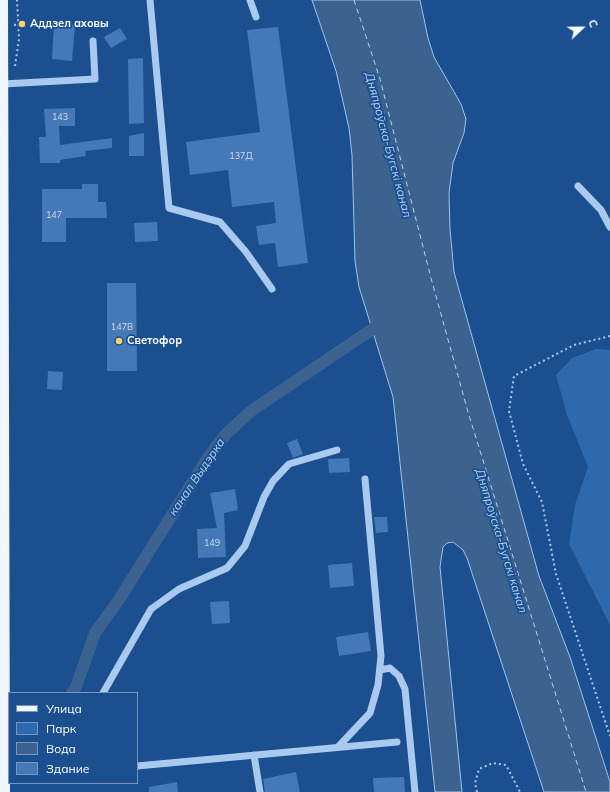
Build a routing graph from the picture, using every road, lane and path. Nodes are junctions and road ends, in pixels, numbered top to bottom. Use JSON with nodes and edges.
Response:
{"nodes":[{"id":1,"x":3,"y":0,"type":"edge"},
{"id":2,"x":150,"y":0,"type":"edge"},
{"id":3,"x":250,"y":0,"type":"edge"},
{"id":4,"x":256,"y":17,"type":"dead end"},
{"id":5,"x":93,"y":41,"type":"dead end"},
{"id":6,"x":2,"y":57,"type":"edge"},
{"id":7,"x":3,"y":84,"type":"junction"},
{"id":8,"x":578,"y":186,"type":"dead end"},
{"id":9,"x":2,"y":206,"type":"edge"},
{"id":10,"x":610,"y":227,"type":"edge"},
{"id":11,"x":272,"y":289,"type":"dead end"},
{"id":12,"x":610,"y":336,"type":"edge"},
{"id":13,"x":2,"y":373,"type":"edge"},
{"id":14,"x":2,"y":415,"type":"edge"},
{"id":15,"x":337,"y":450,"type":"dead end"},
{"id":16,"x":365,"y":479,"type":"dead end"},
{"id":17,"x":2,"y":559,"type":"edge"},
{"id":18,"x":380,"y":670,"type":"junction"},
{"id":19,"x":104,"y":692,"type":"edge"},
{"id":20,"x":2,"y":699,"type":"edge"},
{"id":21,"x":610,"y":736,"type":"edge"},
{"id":22,"x":397,"y":742,"type":"dead end"},
{"id":23,"x":338,"y":747,"type":"junction"},
{"id":24,"x":254,"y":755,"type":"junction"},
{"id":25,"x":138,"y":766,"type":"edge"},
{"id":26,"x":7,"y":778,"type":"edge"},
{"id":27,"x":4,"y":792,"type":"edge"},
{"id":28,"x":260,"y":792,"type":"edge"},
{"id":29,"x":416,"y":792,"type":"edge"},
{"id":30,"x":476,"y":792,"type":"edge"},
{"id":31,"x":520,"y":792,"type":"edge"}],
"edges":[{"from":1,"to":6,"type":"main road"},
{"from":2,"to":11,"type":"lane"},
{"from":3,"to":4,"type":"lane"},
{"from":5,"to":7,"type":"lane"},
{"from":6,"to":7,"type":"main road"},
{"from":7,"to":9,"type":"main road"},
{"from":8,"to":10,"type":"lane"},
{"from":9,"to":13,"type":"main road"},
{"from":12,"to":21,"type":"path"},
{"from":13,"to":14,"type":"main road"},
{"from":14,"to":17,"type":"main road"},
{"from":15,"to":19,"type":"lane"},
{"from":16,"to":18,"type":"lane"},
{"from":17,"to":20,"type":"main road"},
{"from":18,"to":23,"type":"lane"},
{"from":18,"to":29,"type":"lane"},
{"from":20,"to":26,"type":"main road"},
{"from":22,"to":23,"type":"lane"},
{"from":23,"to":24,"type":"lane"},
{"from":24,"to":25,"type":"lane"},
{"from":24,"to":28,"type":"lane"},
{"from":26,"to":27,"type":"main road"},
{"from":30,"to":31,"type":"path"}]}
